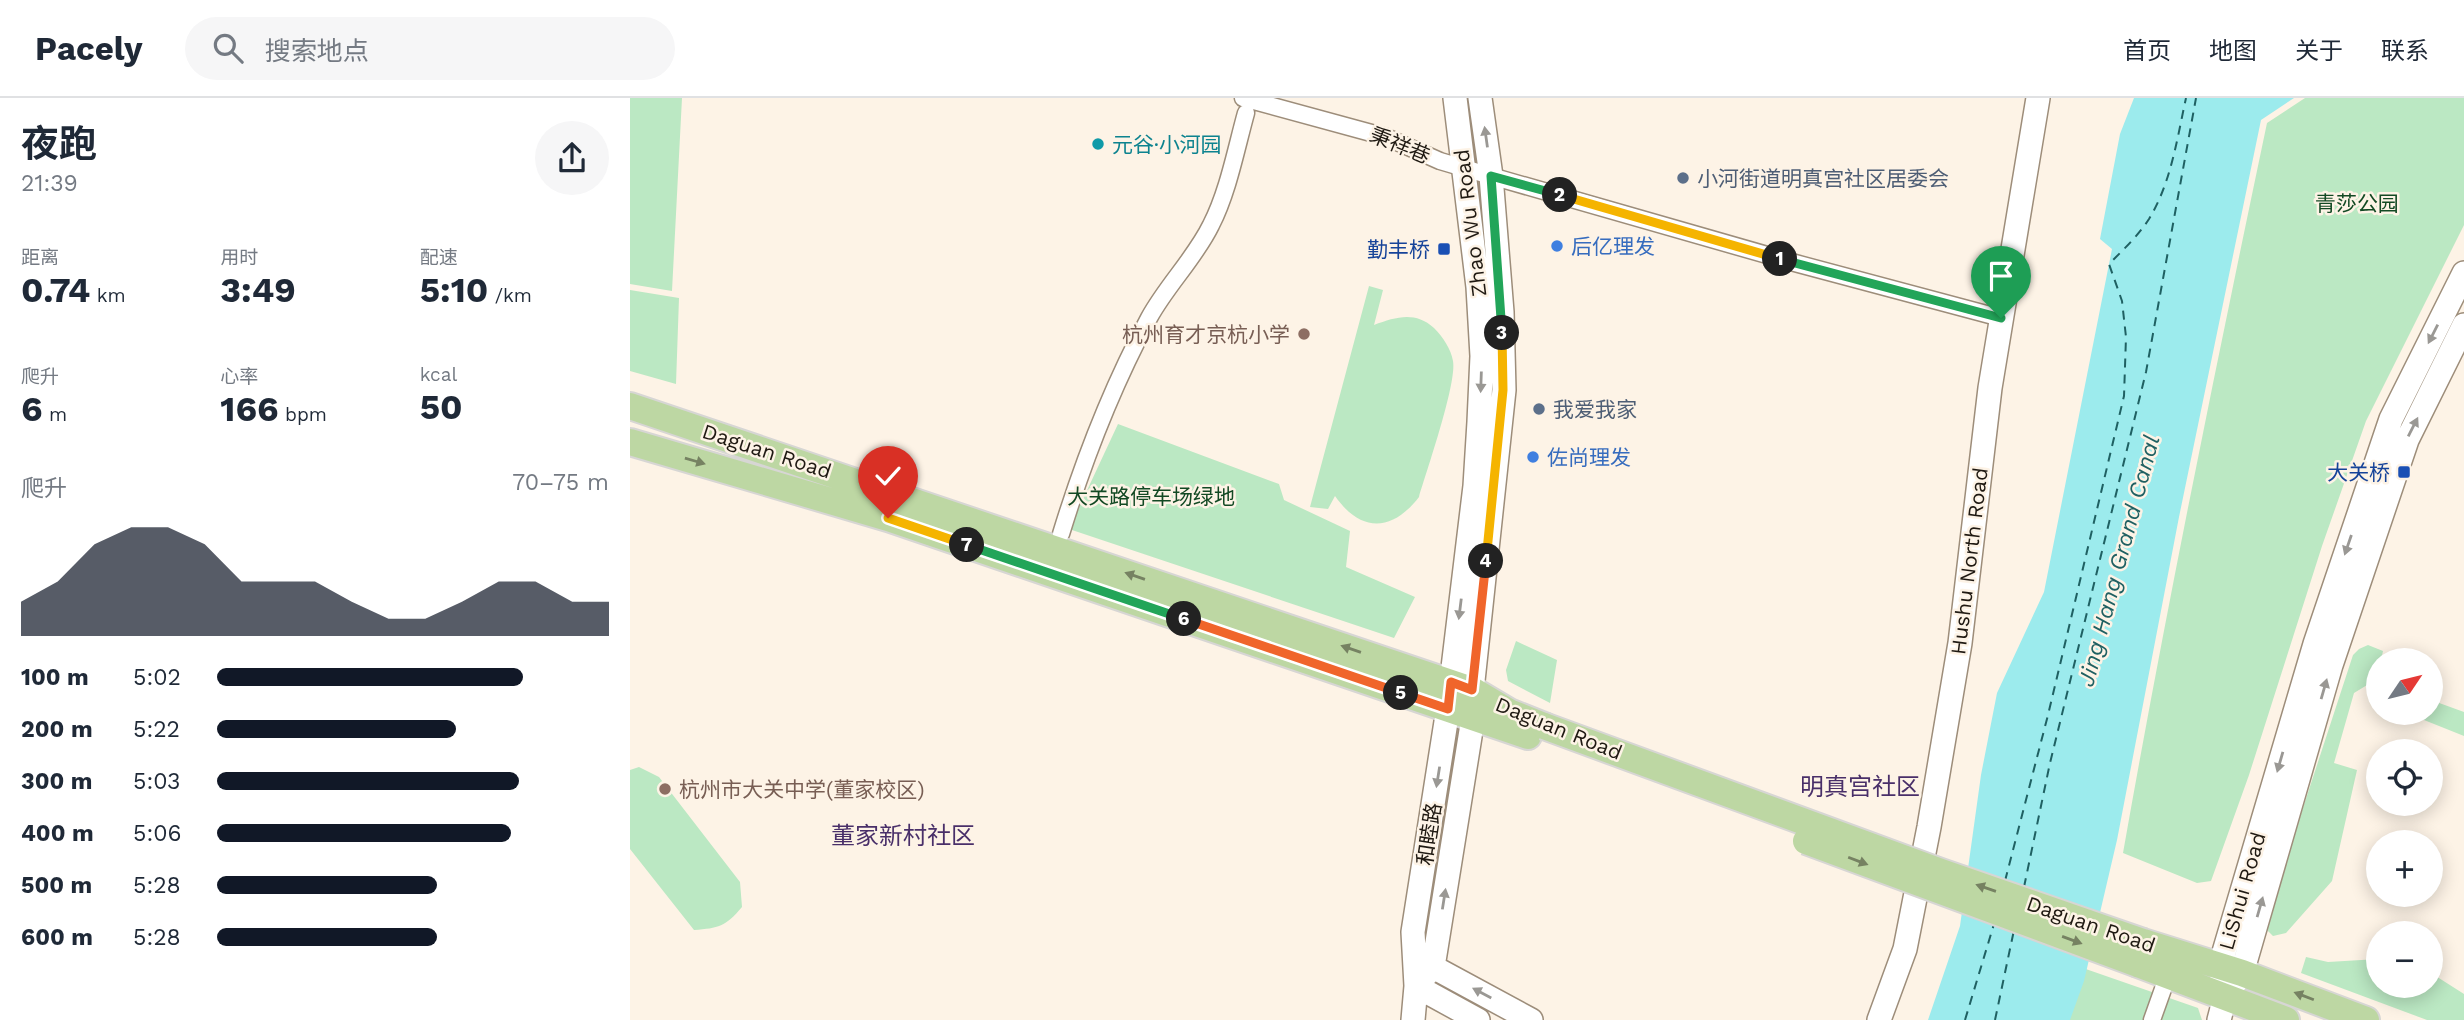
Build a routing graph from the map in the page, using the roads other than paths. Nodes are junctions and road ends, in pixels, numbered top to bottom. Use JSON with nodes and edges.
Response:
{"nodes":[{"id":1,"x":1455,"y":98,"type":"edge"},
{"id":2,"x":1480,"y":98,"type":"edge"},
{"id":3,"x":2038,"y":98,"type":"edge"},
{"id":4,"x":1245,"y":106,"type":"edge"},
{"id":5,"x":1464,"y":168,"type":"junction"},
{"id":6,"x":1491,"y":176,"type":"junction"},
{"id":7,"x":2464,"y":273,"type":"edge"},
{"id":8,"x":2001,"y":318,"type":"junction"},
{"id":9,"x":2464,"y":326,"type":"edge"},
{"id":10,"x":630,"y":406,"type":"edge"},
{"id":11,"x":630,"y":442,"type":"edge"},
{"id":12,"x":1061,"y":534,"type":"dead end"},
{"id":13,"x":1462,"y":686,"type":"junction"},
{"id":14,"x":1461,"y":713,"type":"junction"},
{"id":15,"x":1543,"y":734,"type":"junction"},
{"id":16,"x":2141,"y":953,"type":"junction"},
{"id":17,"x":1433,"y":967,"type":"junction"},
{"id":18,"x":2231,"y":969,"type":"junction"},
{"id":19,"x":2168,"y":975,"type":"junction"},
{"id":20,"x":1416,"y":986,"type":"junction"},
{"id":21,"x":2222,"y":1009,"type":"edge"},
{"id":22,"x":1413,"y":1020,"type":"edge"},
{"id":23,"x":1478,"y":1020,"type":"edge"},
{"id":24,"x":1531,"y":1020,"type":"edge"},
{"id":25,"x":1879,"y":1020,"type":"edge"},
{"id":26,"x":2152,"y":1020,"type":"edge"},
{"id":27,"x":2286,"y":1020,"type":"edge"},
{"id":28,"x":2366,"y":1020,"type":"edge"}],
"edges":[{"from":1,"to":5,"type":"main road","name":"Zhao Wu Road"},
{"from":6,"to":2,"type":"main road","one_way":true},
{"from":3,"to":8,"type":"main road","name":"Hushu North Road"},
{"from":4,"to":5,"type":"street","name":"秉祥巷"},
{"from":4,"to":12,"type":"street"},
{"from":5,"to":6,"type":"street","name":"秉祥巷"},
{"from":5,"to":13,"type":"main road","name":"Zhao Wu Road","one_way":true},
{"from":6,"to":8,"type":"street","name":"秉祥巷"},
{"from":6,"to":13,"type":"main road"},
{"from":7,"to":18,"type":"main road","name":"LiShui Road","one_way":true},
{"from":8,"to":25,"type":"main road","name":"Hushu North Road"},
{"from":18,"to":9,"type":"main road","name":"LiShui Road","one_way":true},
{"from":13,"to":10,"type":"main road","name":"Daguan Road","one_way":true},
{"from":11,"to":14,"type":"main road","name":"Daguan Road","one_way":true},
{"from":13,"to":14,"type":"main road"},
{"from":13,"to":15,"type":"main road","name":"Daguan Road"},
{"from":14,"to":15,"type":"main road","name":"Daguan Road"},
{"from":17,"to":14,"type":"main road","name":"和睦路","one_way":true},
{"from":14,"to":20,"type":"main road","name":"和睦路","one_way":true},
{"from":15,"to":16,"type":"main road","name":"Daguan Road","bridge":true},
{"from":16,"to":18,"type":"main road","name":"Daguan Road"},
{"from":16,"to":19,"type":"main road","name":"Daguan Road"},
{"from":17,"to":20,"type":"main road"},
{"from":24,"to":17,"type":"main road","one_way":true},
{"from":18,"to":21,"type":"main road","name":"LiShui Road"},
{"from":28,"to":18,"type":"main road","name":"Daguan Road","one_way":true},
{"from":19,"to":21,"type":"main road","name":"Daguan Road"},
{"from":19,"to":26,"type":"street"},
{"from":20,"to":22,"type":"main road","name":"和睦路"},
{"from":20,"to":23,"type":"main road"},
{"from":21,"to":27,"type":"main road","name":"Daguan Road"}]}
